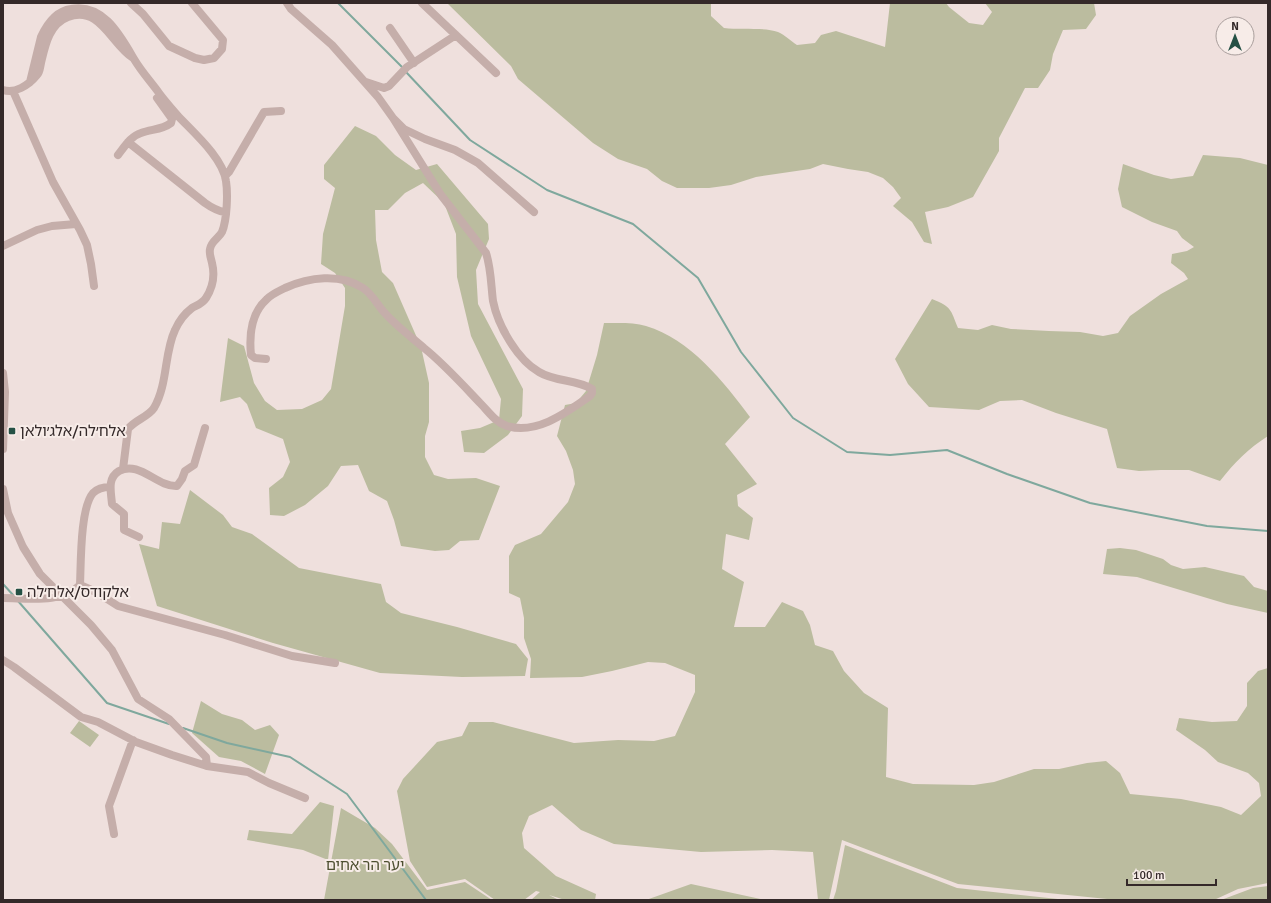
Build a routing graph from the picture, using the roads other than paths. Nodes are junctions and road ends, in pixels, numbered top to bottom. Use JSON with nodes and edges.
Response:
{"nodes":[{"id":1,"x":132,"y":3,"type":"edge"},
{"id":2,"x":192,"y":3,"type":"edge"},
{"id":3,"x":287,"y":3,"type":"edge"},
{"id":4,"x":422,"y":3,"type":"edge"},
{"id":5,"x":390,"y":28,"type":"dead end"},
{"id":6,"x":456,"y":35,"type":"junction"},
{"id":7,"x":414,"y":63,"type":"junction"},
{"id":8,"x":496,"y":73,"type":"dead end"},
{"id":9,"x":149,"y":79,"type":"junction"},
{"id":10,"x":364,"y":81,"type":"junction"},
{"id":11,"x":3,"y":90,"type":"edge"},
{"id":12,"x":13,"y":91,"type":"junction"},
{"id":13,"x":281,"y":111,"type":"dead end"},
{"id":14,"x":393,"y":118,"type":"junction"},
{"id":15,"x":128,"y":142,"type":"junction"},
{"id":16,"x":118,"y":155,"type":"dead end"},
{"id":17,"x":225,"y":176,"type":"junction"},
{"id":18,"x":225,"y":212,"type":"junction"},
{"id":19,"x":534,"y":212,"type":"dead end"},
{"id":20,"x":76,"y":224,"type":"junction"},
{"id":21,"x":3,"y":246,"type":"edge"},
{"id":22,"x":94,"y":286,"type":"dead end"},
{"id":23,"x":266,"y":359,"type":"dead end"},
{"id":24,"x":3,"y":373,"type":"edge"},
{"id":25,"x":205,"y":428,"type":"dead end"},
{"id":26,"x":3,"y":449,"type":"edge"},
{"id":27,"x":123,"y":469,"type":"junction"},
{"id":28,"x":110,"y":486,"type":"junction"},
{"id":29,"x":3,"y":489,"type":"edge"},
{"id":30,"x":139,"y":537,"type":"dead end"},
{"id":31,"x":80,"y":585,"type":"junction"},
{"id":32,"x":62,"y":596,"type":"junction"},
{"id":33,"x":3,"y":598,"type":"edge"},
{"id":34,"x":3,"y":660,"type":"edge"},
{"id":35,"x":335,"y":663,"type":"dead end"},
{"id":36,"x":133,"y":740,"type":"junction"},
{"id":37,"x":207,"y":766,"type":"junction"},
{"id":38,"x":305,"y":798,"type":"dead end"},
{"id":39,"x":114,"y":834,"type":"dead end"}],
"edges":[{"from":1,"to":2,"type":"street"},
{"from":3,"to":10,"type":"street"},
{"from":4,"to":6,"type":"street"},
{"from":5,"to":7,"type":"street"},
{"from":6,"to":7,"type":"street"},
{"from":6,"to":8,"type":"street"},
{"from":7,"to":10,"type":"street"},
{"from":9,"to":12,"type":"street"},
{"from":9,"to":15,"type":"street"},
{"from":9,"to":17,"type":"street"},
{"from":10,"to":14,"type":"street"},
{"from":11,"to":12,"type":"street"},
{"from":12,"to":20,"type":"street"},
{"from":13,"to":17,"type":"street"},
{"from":14,"to":19,"type":"street"},
{"from":14,"to":23,"type":"street"},
{"from":15,"to":16,"type":"street"},
{"from":15,"to":18,"type":"street"},
{"from":17,"to":18,"type":"street"},
{"from":18,"to":27,"type":"street"},
{"from":20,"to":21,"type":"street"},
{"from":20,"to":22,"type":"street"},
{"from":24,"to":26,"type":"street"},
{"from":25,"to":27,"type":"street"},
{"from":27,"to":28,"type":"street"},
{"from":28,"to":30,"type":"street"},
{"from":28,"to":31,"type":"street"},
{"from":29,"to":32,"type":"street"},
{"from":31,"to":32,"type":"street"},
{"from":31,"to":35,"type":"street"},
{"from":32,"to":33,"type":"street"},
{"from":32,"to":37,"type":"street"},
{"from":34,"to":36,"type":"street"},
{"from":36,"to":37,"type":"street"},
{"from":36,"to":39,"type":"street"},
{"from":37,"to":38,"type":"street"}]}
